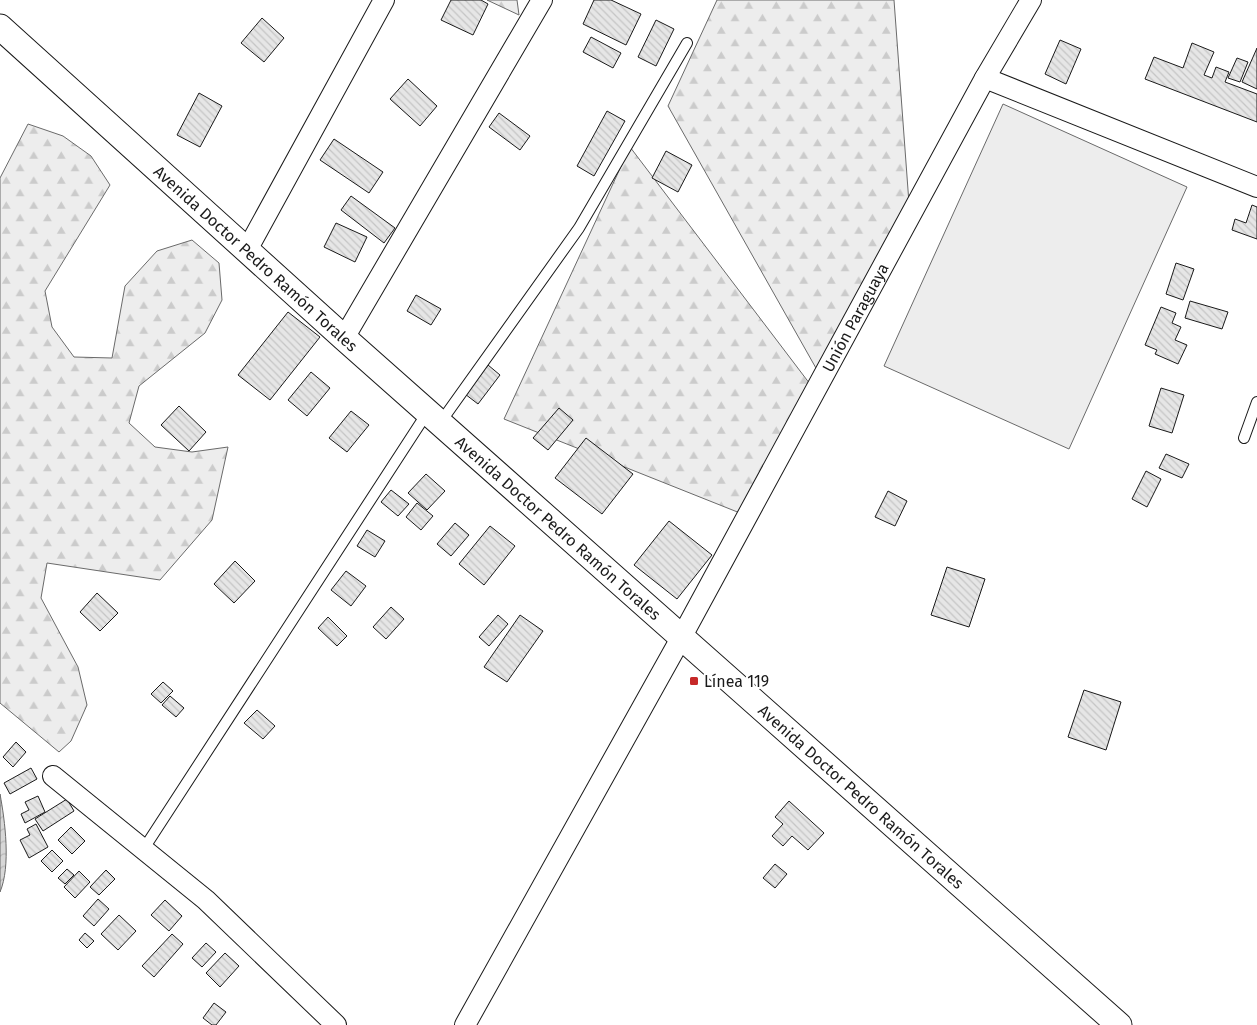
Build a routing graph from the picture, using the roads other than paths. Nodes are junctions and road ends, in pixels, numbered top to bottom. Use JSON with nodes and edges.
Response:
{"nodes":[{"id":1,"x":384,"y":0,"type":"edge"},
{"id":2,"x":542,"y":0,"type":"edge"},
{"id":3,"x":1031,"y":0,"type":"edge"},
{"id":4,"x":0,"y":27,"type":"edge"},
{"id":5,"x":687,"y":43,"type":"dead end"},
{"id":6,"x":985,"y":78,"type":"junction"},
{"id":7,"x":1257,"y":187,"type":"edge"},
{"id":8,"x":247,"y":250,"type":"junction"},
{"id":9,"x":344,"y":338,"type":"junction"},
{"id":10,"x":1257,"y":402,"type":"edge"},
{"id":11,"x":434,"y":417,"type":"junction"},
{"id":12,"x":1244,"y":438,"type":"dead end"},
{"id":13,"x":681,"y":638,"type":"junction"},
{"id":14,"x":53,"y":776,"type":"dead end"},
{"id":15,"x":142,"y":850,"type":"junction"},
{"id":16,"x":336,"y":1025,"type":"edge"},
{"id":17,"x":465,"y":1025,"type":"edge"},
{"id":18,"x":1119,"y":1025,"type":"edge"}],
"edges":[{"from":1,"to":8,"type":"street"},
{"from":2,"to":9,"type":"street"},
{"from":3,"to":6,"type":"street","name":"Unión Paraguaya"},
{"from":4,"to":8,"type":"street","name":"Avenida Doctor Pedro Ramón Torales"},
{"from":5,"to":11,"type":"lane"},
{"from":6,"to":7,"type":"street"},
{"from":6,"to":13,"type":"street","name":"Unión Paraguaya"},
{"from":8,"to":9,"type":"street","name":"Avenida Doctor Pedro Ramón Torales"},
{"from":9,"to":11,"type":"street","name":"Avenida Doctor Pedro Ramón Torales"},
{"from":10,"to":12,"type":"lane"},
{"from":11,"to":13,"type":"street","name":"Avenida Doctor Pedro Ramón Torales"},
{"from":11,"to":15,"type":"lane"},
{"from":13,"to":17,"type":"street","name":"Unión Paraguaya"},
{"from":13,"to":18,"type":"street","name":"Avenida Doctor Pedro Ramón Torales"},
{"from":14,"to":15,"type":"street"},
{"from":15,"to":16,"type":"street"}]}
